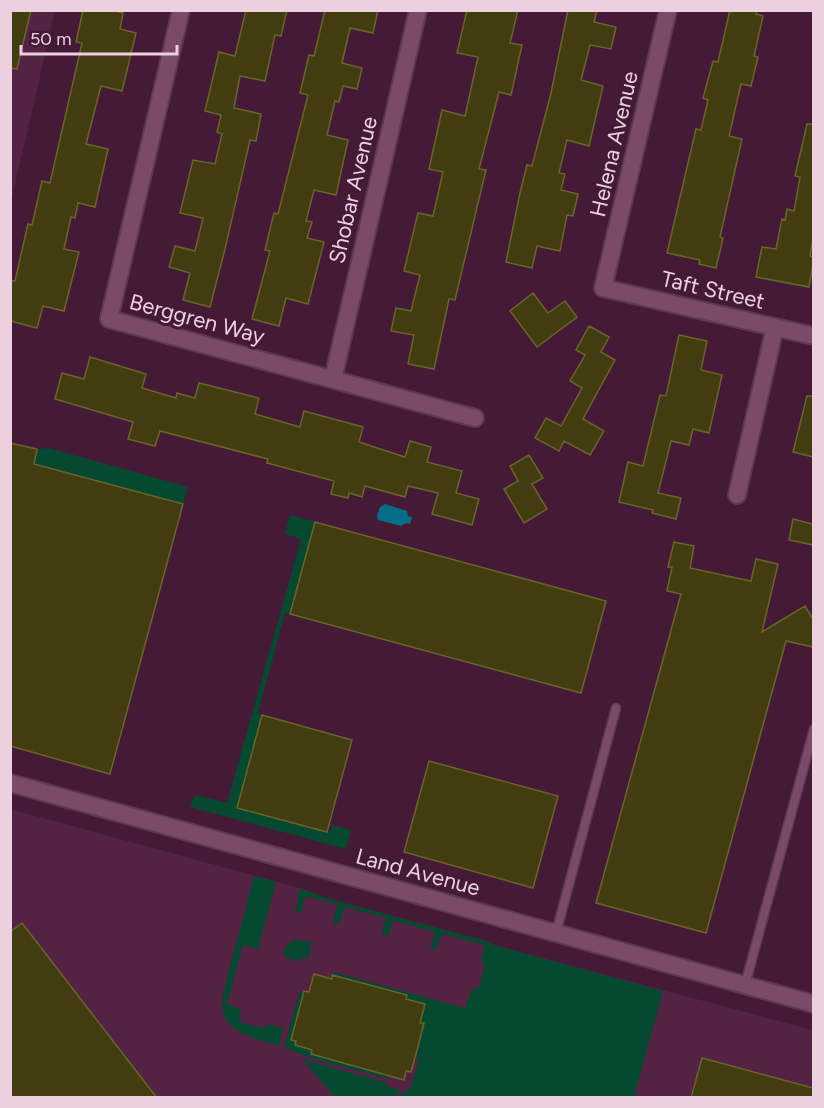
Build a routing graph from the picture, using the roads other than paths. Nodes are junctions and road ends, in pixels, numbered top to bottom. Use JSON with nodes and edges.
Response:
{"nodes":[{"id":1,"x":181,"y":10,"type":"edge"},
{"id":2,"x":418,"y":10,"type":"edge"},
{"id":3,"x":668,"y":10,"type":"edge"},
{"id":4,"x":603,"y":288,"type":"joint"},
{"id":5,"x":776,"y":327,"type":"junction"},
{"id":6,"x":813,"y":336,"type":"edge"},
{"id":7,"x":333,"y":379,"type":"junction"},
{"id":8,"x":475,"y":418,"type":"dead end"},
{"id":9,"x":737,"y":495,"type":"dead end"},
{"id":10,"x":616,"y":708,"type":"dead end"},
{"id":11,"x":813,"y":729,"type":"edge"},
{"id":12,"x":10,"y":783,"type":"edge"},
{"id":13,"x":556,"y":933,"type":"junction"},
{"id":14,"x":745,"y":985,"type":"junction"},
{"id":15,"x":813,"y":1004,"type":"edge"}],
"edges":[{"from":1,"to":7,"type":"street","name":"Berggren Way"},
{"from":2,"to":7,"type":"street","name":"Shobar Avenue"},
{"from":3,"to":4,"type":"street","name":"Helena Avenue"},
{"from":4,"to":5,"type":"street","name":"Taft Street"},
{"from":5,"to":6,"type":"street","name":"Taft Street"},
{"from":5,"to":9,"type":"street"},
{"from":7,"to":8,"type":"street","name":"Berggren Way"},
{"from":10,"to":13,"type":"lane"},
{"from":11,"to":14,"type":"lane"},
{"from":12,"to":13,"type":"street","name":"Land Avenue"},
{"from":13,"to":14,"type":"street","name":"Land Avenue"},
{"from":14,"to":15,"type":"street","name":"Land Avenue"}]}
